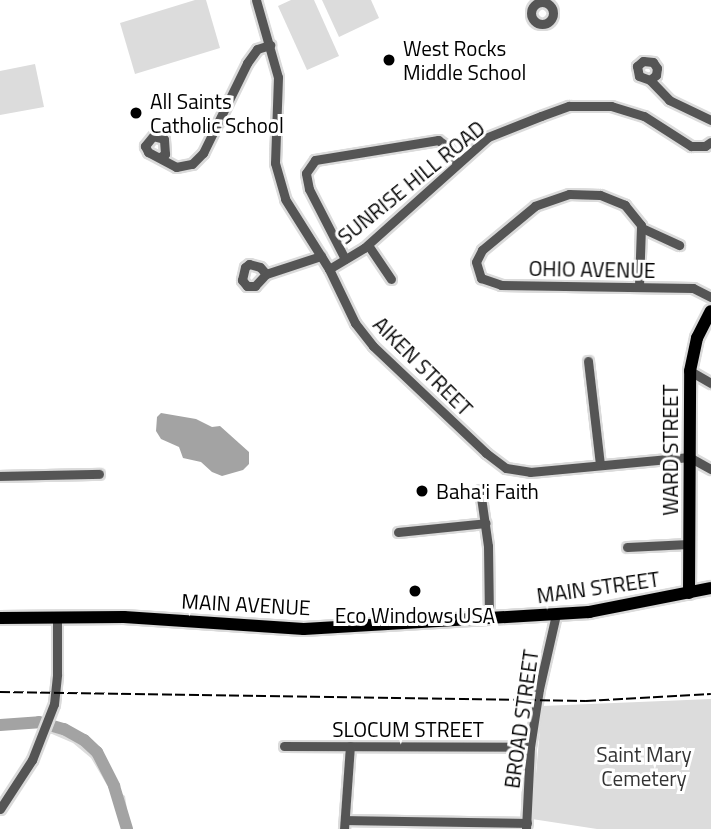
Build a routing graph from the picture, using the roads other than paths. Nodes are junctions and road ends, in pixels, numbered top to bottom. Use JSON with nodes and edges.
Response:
{"nodes":[{"id":1,"x":256,"y":0,"type":"edge"},
{"id":2,"x":270,"y":44,"type":"junction"},
{"id":3,"x":650,"y":80,"type":"dead end"},
{"id":4,"x":711,"y":120,"type":"edge"},
{"id":5,"x":711,"y":142,"type":"edge"},
{"id":6,"x":160,"y":157,"type":"dead end"},
{"id":7,"x":457,"y":163,"type":"junction"},
{"id":8,"x":642,"y":229,"type":"junction"},
{"id":9,"x":368,"y":245,"type":"junction"},
{"id":10,"x":679,"y":245,"type":"dead end"},
{"id":11,"x":321,"y":256,"type":"junction"},
{"id":12,"x":345,"y":259,"type":"junction"},
{"id":13,"x":329,"y":269,"type":"junction"},
{"id":14,"x":266,"y":274,"type":"dead end"},
{"id":15,"x":391,"y":279,"type":"dead end"},
{"id":16,"x":639,"y":286,"type":"junction"},
{"id":17,"x":711,"y":297,"type":"edge"},
{"id":18,"x":711,"y":311,"type":"edge"},
{"id":19,"x":588,"y":361,"type":"dead end"},
{"id":20,"x":690,"y":371,"type":"junction"},
{"id":21,"x":711,"y":383,"type":"edge"},
{"id":22,"x":689,"y":457,"type":"junction"},
{"id":23,"x":600,"y":464,"type":"junction"},
{"id":24,"x":711,"y":469,"type":"edge"},
{"id":25,"x":99,"y":474,"type":"dead end"},
{"id":26,"x":0,"y":476,"type":"edge"},
{"id":27,"x":480,"y":490,"type":"dead end"},
{"id":28,"x":486,"y":523,"type":"junction"},
{"id":29,"x":398,"y":532,"type":"dead end"},
{"id":30,"x":690,"y":544,"type":"junction"},
{"id":31,"x":627,"y":547,"type":"dead end"},
{"id":32,"x":711,"y":588,"type":"edge"},
{"id":33,"x":689,"y":593,"type":"junction"},
{"id":34,"x":556,"y":614,"type":"junction"},
{"id":35,"x":57,"y":617,"type":"junction"},
{"id":36,"x":489,"y":617,"type":"junction"},
{"id":37,"x":0,"y":618,"type":"edge"},
{"id":38,"x":285,"y":746,"type":"dead end"},
{"id":39,"x":350,"y":746,"type":"junction"},
{"id":40,"x":530,"y":747,"type":"junction"},
{"id":41,"x":0,"y":808,"type":"edge"},
{"id":42,"x":344,"y":825,"type":"edge"},
{"id":43,"x":527,"y":826,"type":"edge"}],
"edges":[{"from":1,"to":2,"type":"street","name":"AIKEN STREET"},
{"from":2,"to":6,"type":"street"},
{"from":2,"to":11,"type":"street","name":"AIKEN STREET"},
{"from":3,"to":4,"type":"street"},
{"from":5,"to":7,"type":"street","name":"SUNRISE HILL ROAD"},
{"from":7,"to":9,"type":"street","name":"SUNRISE HILL ROAD"},
{"from":7,"to":12,"type":"street"},
{"from":8,"to":10,"type":"street"},
{"from":8,"to":16,"type":"street"},
{"from":8,"to":16,"type":"street","name":"OHIO AVENUE"},
{"from":9,"to":12,"type":"street","name":"SUNRISE HILL ROAD"},
{"from":9,"to":15,"type":"street"},
{"from":11,"to":13,"type":"street","name":"AIKEN STREET"},
{"from":11,"to":14,"type":"street"},
{"from":12,"to":13,"type":"street","name":"SUNRISE HILL ROAD"},
{"from":13,"to":23,"type":"street","name":"AIKEN STREET"},
{"from":16,"to":17,"type":"street","name":"OHIO AVENUE"},
{"from":18,"to":20,"type":"main road","name":"WARD STREET"},
{"from":19,"to":23,"type":"street"},
{"from":20,"to":21,"type":"street"},
{"from":20,"to":22,"type":"main road","name":"WARD STREET"},
{"from":22,"to":23,"type":"street","name":"AIKEN STREET"},
{"from":22,"to":24,"type":"street"},
{"from":22,"to":30,"type":"main road","name":"WARD STREET"},
{"from":25,"to":26,"type":"street"},
{"from":27,"to":28,"type":"street"},
{"from":28,"to":29,"type":"street"},
{"from":28,"to":36,"type":"street"},
{"from":30,"to":31,"type":"street"},
{"from":30,"to":33,"type":"main road","name":"WARD STREET"},
{"from":32,"to":33,"type":"main road","name":"MAIN STREET"},
{"from":33,"to":34,"type":"main road","name":"MAIN STREET"},
{"from":34,"to":36,"type":"main road","name":"MAIN STREET"},
{"from":34,"to":40,"type":"street","name":"BROAD STREET"},
{"from":35,"to":36,"type":"main road","name":"MAIN AVENUE"},
{"from":35,"to":37,"type":"main road","name":"MAIN AVENUE"},
{"from":35,"to":41,"type":"street"},
{"from":38,"to":39,"type":"street","name":"SLOCUM STREET"},
{"from":39,"to":40,"type":"street","name":"SLOCUM STREET"},
{"from":39,"to":42,"type":"street"},
{"from":40,"to":43,"type":"street","name":"BROAD STREET"},
{"from":42,"to":43,"type":"street"}]}
